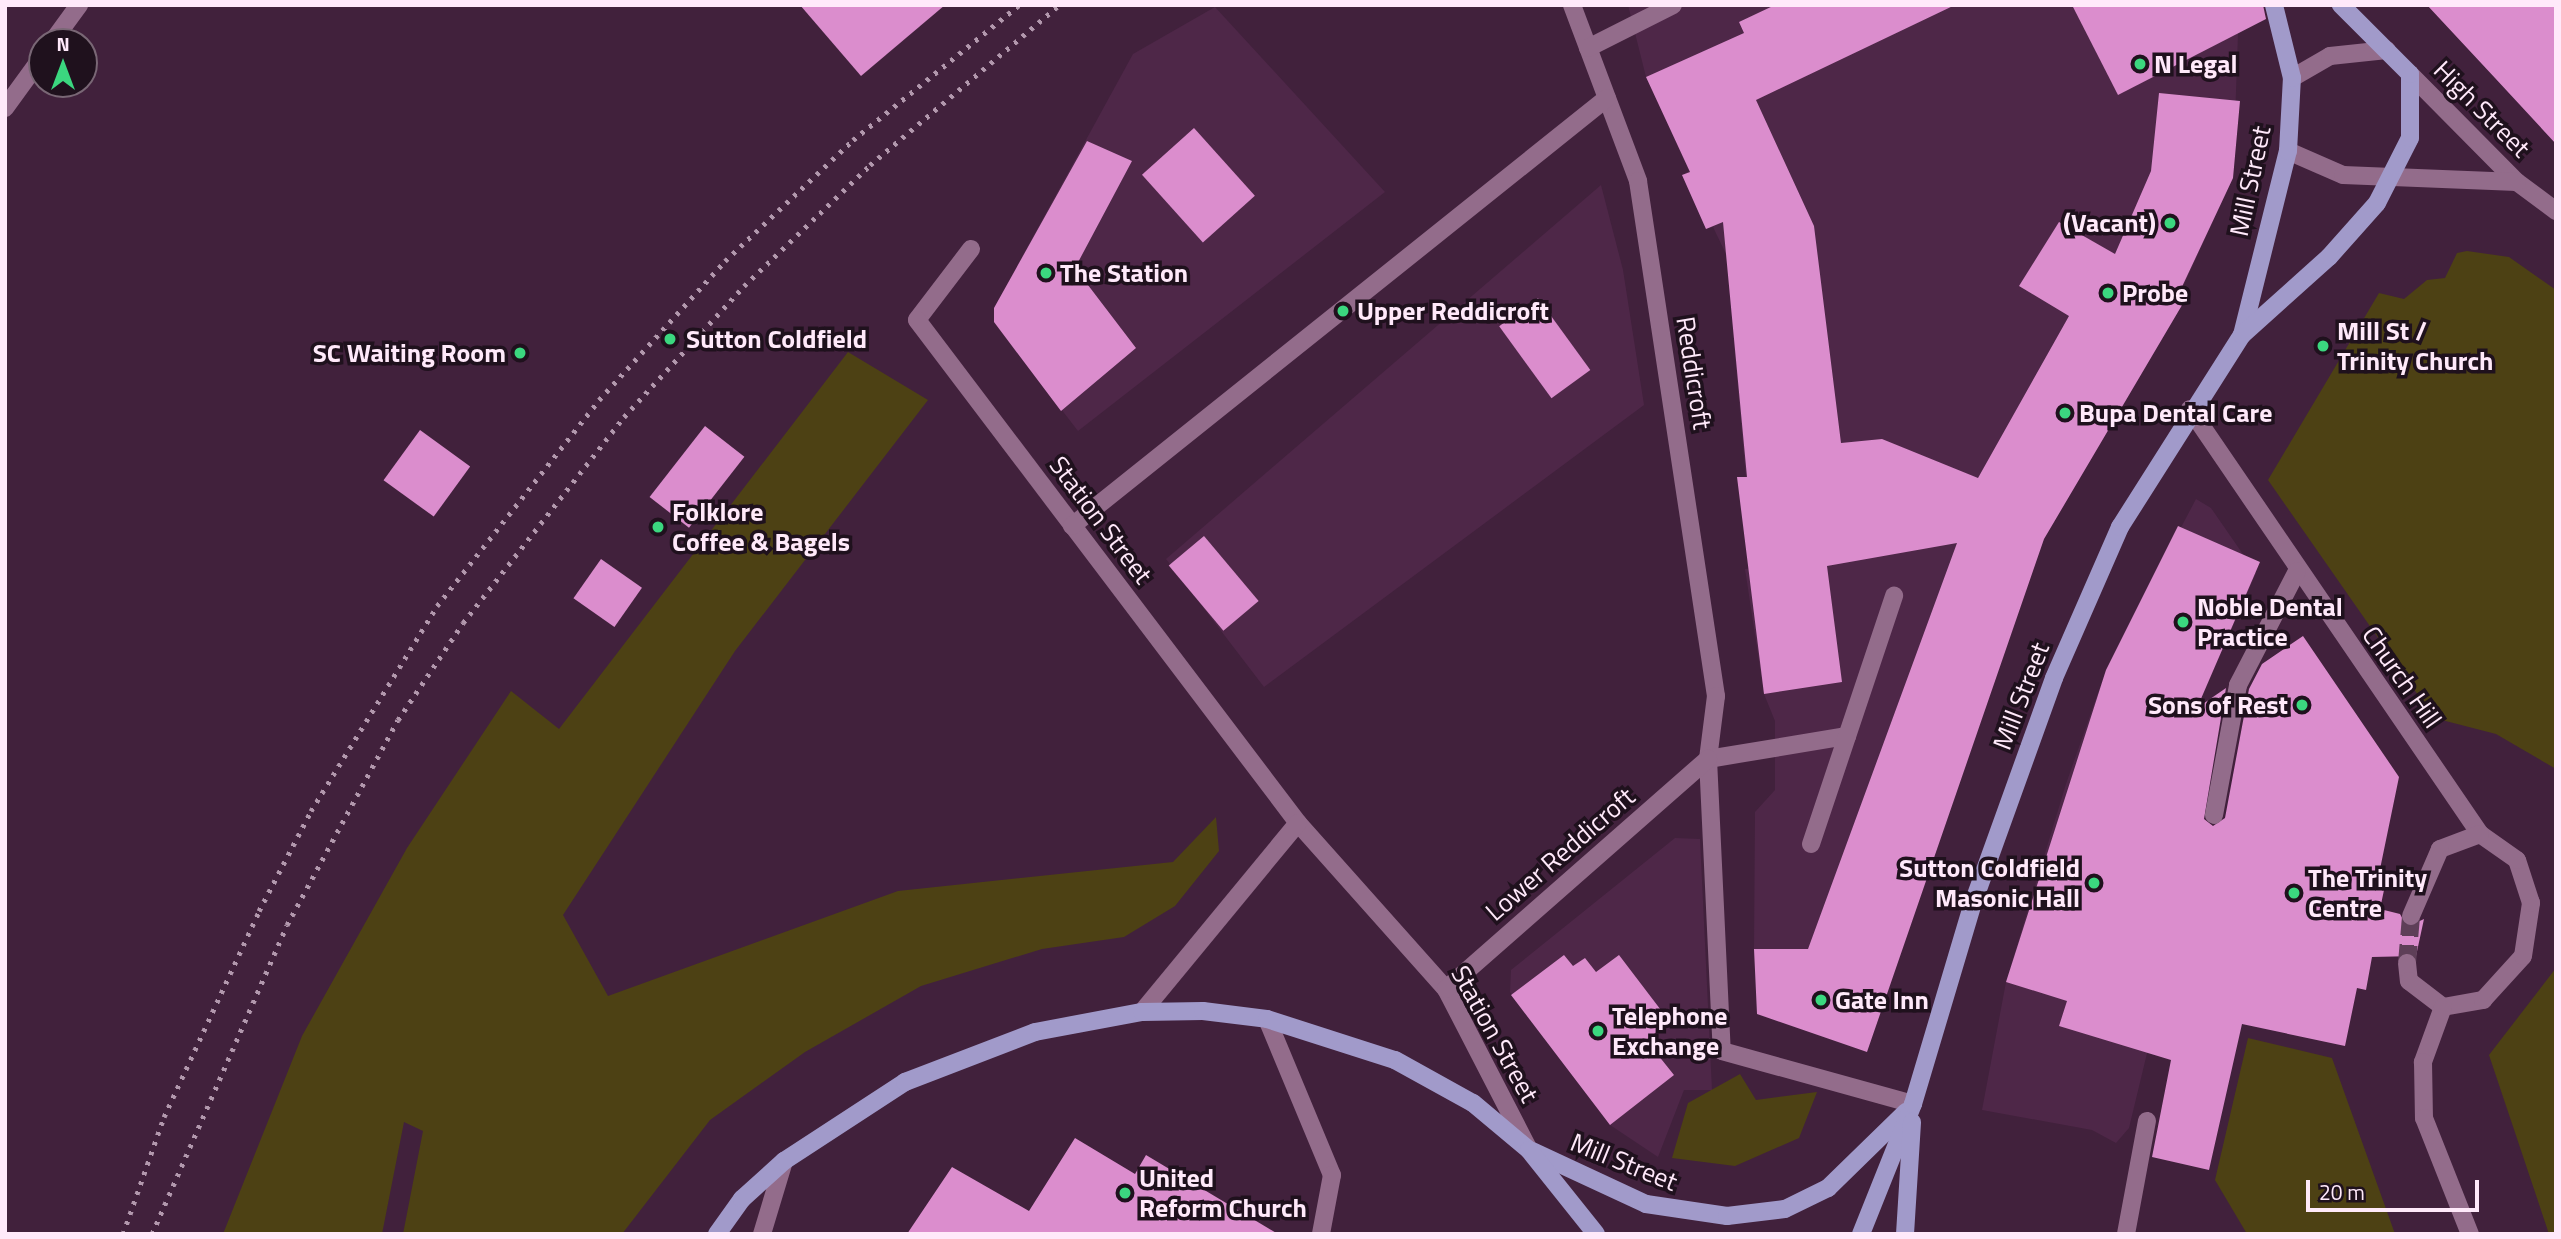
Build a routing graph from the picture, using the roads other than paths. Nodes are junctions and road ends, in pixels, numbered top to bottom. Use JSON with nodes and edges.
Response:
{"nodes":[{"id":1,"x":79,"y":5,"type":"edge"},
{"id":2,"x":1572,"y":5,"type":"edge"},
{"id":3,"x":1673,"y":5,"type":"edge"},
{"id":4,"x":2274,"y":5,"type":"edge"},
{"id":5,"x":2341,"y":5,"type":"edge"},
{"id":6,"x":62,"y":28,"type":"edge"},
{"id":7,"x":1588,"y":48,"type":"junction"},
{"id":8,"x":2387,"y":50,"type":"junction"},
{"id":9,"x":2410,"y":74,"type":"junction"},
{"id":10,"x":28,"y":76,"type":"edge"},
{"id":11,"x":2292,"y":78,"type":"junction"},
{"id":12,"x":1607,"y":98,"type":"junction"},
{"id":13,"x":5,"y":108,"type":"edge"},
{"id":14,"x":2288,"y":151,"type":"junction"},
{"id":15,"x":2392,"y":180,"type":"junction"},
{"id":16,"x":2517,"y":182,"type":"junction"},
{"id":17,"x":2556,"y":211,"type":"edge"},
{"id":18,"x":971,"y":249,"type":"dead end"},
{"id":19,"x":2242,"y":335,"type":"junction"},
{"id":20,"x":2190,"y":409,"type":"junction"},
{"id":21,"x":1072,"y":526,"type":"junction"},
{"id":22,"x":2297,"y":571,"type":"junction"},
{"id":23,"x":1894,"y":596,"type":"dead end"},
{"id":24,"x":1847,"y":736,"type":"junction"},
{"id":25,"x":1708,"y":759,"type":"junction"},
{"id":26,"x":2214,"y":815,"type":"dead end"},
{"id":27,"x":1298,"y":823,"type":"junction"},
{"id":28,"x":2480,"y":834,"type":"junction"},
{"id":29,"x":1811,"y":844,"type":"dead end"},
{"id":30,"x":2411,"y":916,"type":"tunnel mouth"},
{"id":31,"x":2407,"y":962,"type":"tunnel mouth"},
{"id":32,"x":1446,"y":989,"type":"junction"},
{"id":33,"x":2443,"y":1007,"type":"junction"},
{"id":34,"x":1142,"y":1012,"type":"junction"},
{"id":35,"x":1267,"y":1020,"type":"junction"},
{"id":36,"x":1913,"y":1104,"type":"junction"},
{"id":37,"x":2147,"y":1121,"type":"dead end"},
{"id":38,"x":1529,"y":1150,"type":"junction"},
{"id":39,"x":784,"y":1161,"type":"junction"},
{"id":40,"x":717,"y":1234,"type":"edge"},
{"id":41,"x":762,"y":1234,"type":"edge"},
{"id":42,"x":1321,"y":1234,"type":"edge"},
{"id":43,"x":1596,"y":1234,"type":"edge"},
{"id":44,"x":1861,"y":1234,"type":"edge"},
{"id":45,"x":1905,"y":1234,"type":"edge"},
{"id":46,"x":2126,"y":1234,"type":"edge"},
{"id":47,"x":2470,"y":1234,"type":"edge"}],
"edges":[{"from":1,"to":6,"type":"street"},
{"from":2,"to":7,"type":"street","name":"Reddicroft"},
{"from":3,"to":7,"type":"street"},
{"from":4,"to":11,"type":"main road"},
{"from":5,"to":8,"type":"main road","name":"High Street"},
{"from":7,"to":12,"type":"street","name":"Reddicroft"},
{"from":8,"to":9,"type":"main road","name":"High Street"},
{"from":8,"to":11,"type":"street"},
{"from":9,"to":15,"type":"main road","name":"High Street"},
{"from":9,"to":16,"type":"street","name":"High Street"},
{"from":10,"to":13,"type":"street"},
{"from":11,"to":14,"type":"main road","name":"Mill Street"},
{"from":12,"to":21,"type":"street"},
{"from":12,"to":25,"type":"street","name":"Reddicroft"},
{"from":14,"to":15,"type":"street","name":"High Street"},
{"from":14,"to":19,"type":"main road","name":"Mill Street"},
{"from":15,"to":16,"type":"street","name":"High Street"},
{"from":15,"to":19,"type":"main road","name":"Mill Street"},
{"from":16,"to":17,"type":"street"},
{"from":18,"to":21,"type":"street","name":"Station Street"},
{"from":19,"to":20,"type":"main road","name":"Mill Street"},
{"from":20,"to":22,"type":"street","name":"Church Hill"},
{"from":20,"to":36,"type":"main road","name":"Mill Street"},
{"from":21,"to":27,"type":"street","name":"Station Street"},
{"from":22,"to":26,"type":"street"},
{"from":22,"to":28,"type":"street","name":"Church Hill"},
{"from":23,"to":24,"type":"street"},
{"from":24,"to":25,"type":"street"},
{"from":24,"to":29,"type":"street"},
{"from":25,"to":32,"type":"street","name":"Lower Reddicroft"},
{"from":25,"to":36,"type":"street","name":"Reddicroft"},
{"from":27,"to":32,"type":"street","name":"Station Street"},
{"from":27,"to":34,"type":"street"},
{"from":28,"to":30,"type":"street"},
{"from":28,"to":33,"type":"street"},
{"from":31,"to":33,"type":"street"},
{"from":32,"to":38,"type":"street","name":"Station Street"},
{"from":33,"to":47,"type":"street"},
{"from":34,"to":35,"type":"main road"},
{"from":34,"to":39,"type":"main road"},
{"from":35,"to":38,"type":"main road"},
{"from":35,"to":42,"type":"street"},
{"from":36,"to":38,"type":"main road","name":"Mill Street"},
{"from":36,"to":44,"type":"main road","name":"Mill Street"},
{"from":36,"to":45,"type":"main road","name":"Mill Street"},
{"from":37,"to":46,"type":"street"},
{"from":38,"to":43,"type":"main road"},
{"from":39,"to":40,"type":"main road"},
{"from":39,"to":41,"type":"street"}]}
